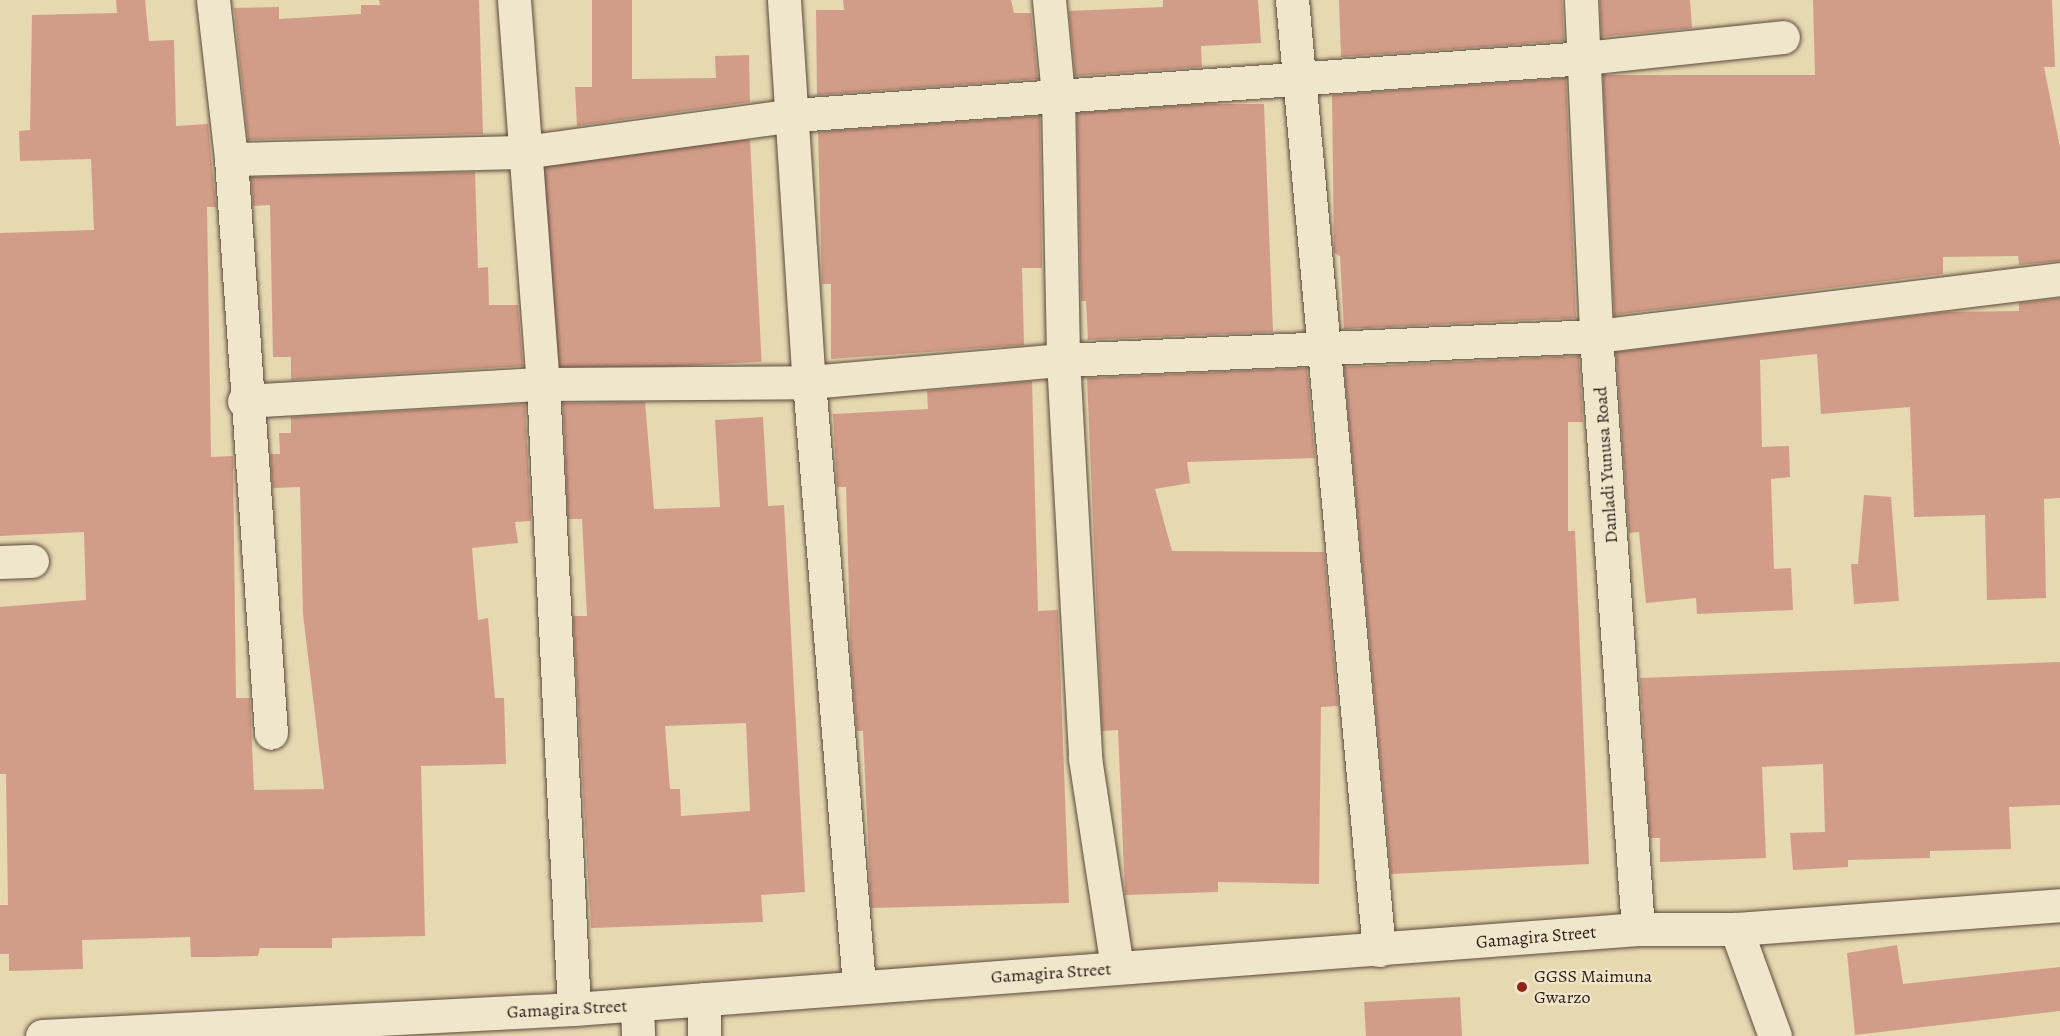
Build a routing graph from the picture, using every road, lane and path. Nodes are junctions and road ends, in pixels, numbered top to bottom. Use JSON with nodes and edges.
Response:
{"nodes":[{"id":1,"x":213,"y":0,"type":"edge"},
{"id":2,"x":514,"y":0,"type":"edge"},
{"id":3,"x":784,"y":0,"type":"edge"},
{"id":4,"x":1049,"y":0,"type":"edge"},
{"id":5,"x":1292,"y":0,"type":"edge"},
{"id":6,"x":1581,"y":0,"type":"edge"},
{"id":7,"x":1783,"y":38,"type":"dead end"},
{"id":8,"x":1584,"y":57,"type":"junction"},
{"id":9,"x":1300,"y":75,"type":"junction"},
{"id":10,"x":1058,"y":96,"type":"junction"},
{"id":11,"x":795,"y":115,"type":"junction"},
{"id":12,"x":524,"y":152,"type":"junction"},
{"id":13,"x":231,"y":159,"type":"junction"},
{"id":14,"x":2060,"y":279,"type":"edge"},
{"id":15,"x":1596,"y":336,"type":"junction"},
{"id":16,"x":1325,"y":347,"type":"junction"},
{"id":17,"x":1063,"y":360,"type":"junction"},
{"id":18,"x":809,"y":382,"type":"junction"},
{"id":19,"x":543,"y":384,"type":"junction"},
{"id":20,"x":244,"y":401,"type":"junction"},
{"id":21,"x":32,"y":561,"type":"dead end"},
{"id":22,"x":0,"y":562,"type":"edge"},
{"id":23,"x":271,"y":734,"type":"dead end"},
{"id":24,"x":2060,"y":905,"type":"edge"},
{"id":25,"x":1638,"y":929,"type":"junction"},
{"id":26,"x":1736,"y":929,"type":"junction"},
{"id":27,"x":1378,"y":950,"type":"junction"},
{"id":28,"x":1117,"y":968,"type":"junction"},
{"id":29,"x":859,"y":985,"type":"junction"},
{"id":30,"x":704,"y":999,"type":"junction"},
{"id":31,"x":574,"y":1009,"type":"junction"},
{"id":32,"x":637,"y":1020,"type":"edge"},
{"id":33,"x":187,"y":1033,"type":"edge"},
{"id":34,"x":42,"y":1036,"type":"edge"},
{"id":35,"x":704,"y":1036,"type":"edge"},
{"id":36,"x":1775,"y":1036,"type":"edge"}],
"edges":[{"from":1,"to":13,"type":"street"},
{"from":2,"to":12,"type":"street"},
{"from":3,"to":11,"type":"street"},
{"from":4,"to":10,"type":"street"},
{"from":5,"to":9,"type":"street"},
{"from":6,"to":8,"type":"street","name":"Danladi Yunusa Road"},
{"from":7,"to":8,"type":"street"},
{"from":8,"to":9,"type":"street"},
{"from":8,"to":15,"type":"street","name":"Danladi Yunusa Road"},
{"from":9,"to":10,"type":"street"},
{"from":9,"to":16,"type":"street"},
{"from":10,"to":11,"type":"street"},
{"from":10,"to":17,"type":"street"},
{"from":11,"to":12,"type":"street"},
{"from":11,"to":18,"type":"street"},
{"from":12,"to":13,"type":"street"},
{"from":12,"to":19,"type":"street"},
{"from":13,"to":20,"type":"street"},
{"from":14,"to":15,"type":"street"},
{"from":15,"to":16,"type":"street"},
{"from":15,"to":25,"type":"street","name":"Danladi Yunusa Road"},
{"from":16,"to":17,"type":"street"},
{"from":16,"to":27,"type":"street"},
{"from":17,"to":18,"type":"street"},
{"from":17,"to":28,"type":"street"},
{"from":18,"to":19,"type":"street"},
{"from":18,"to":29,"type":"street"},
{"from":19,"to":20,"type":"street"},
{"from":19,"to":31,"type":"street"},
{"from":20,"to":23,"type":"street"},
{"from":21,"to":22,"type":"street"},
{"from":24,"to":26,"type":"street","name":"Gamagira Street"},
{"from":25,"to":26,"type":"street","name":"Gamagira Street"},
{"from":25,"to":27,"type":"street","name":"Gamagira Street"},
{"from":26,"to":36,"type":"street"},
{"from":27,"to":28,"type":"street","name":"Gamagira Street"},
{"from":28,"to":29,"type":"street","name":"Gamagira Street"},
{"from":29,"to":30,"type":"street","name":"Gamagira Street"},
{"from":30,"to":32,"type":"street","name":"Gamagira Street"},
{"from":30,"to":35,"type":"street"},
{"from":31,"to":32,"type":"street","name":"Gamagira Street"},
{"from":31,"to":33,"type":"street","name":"Gamagira Street"},
{"from":33,"to":34,"type":"street","name":"Gamagira Street"}]}
